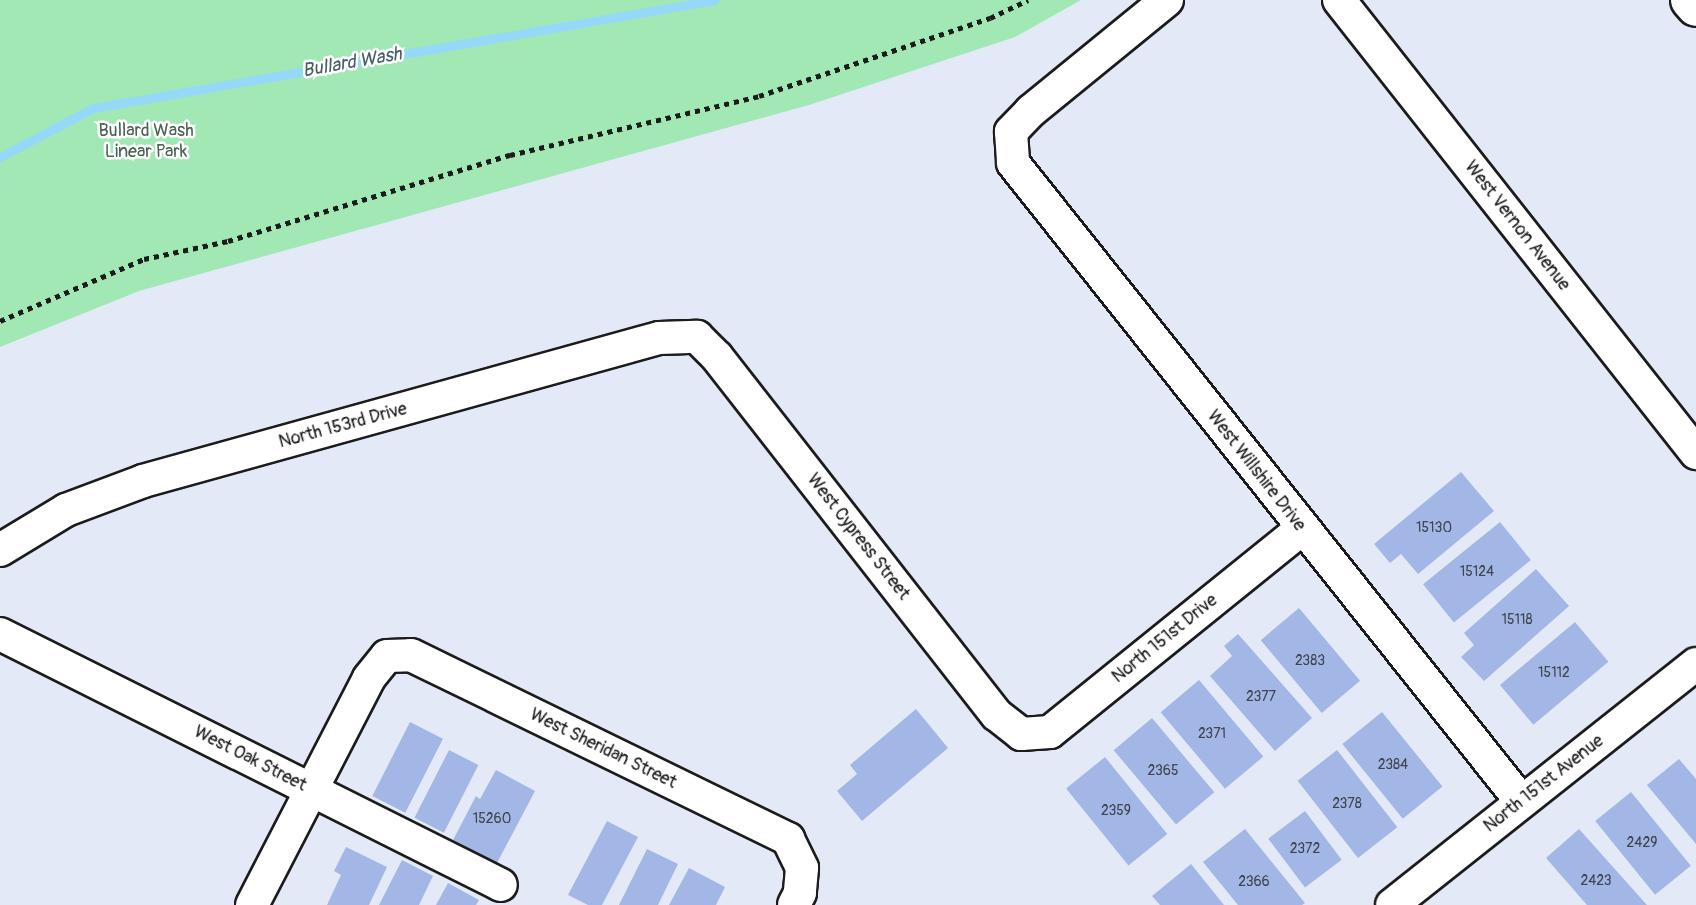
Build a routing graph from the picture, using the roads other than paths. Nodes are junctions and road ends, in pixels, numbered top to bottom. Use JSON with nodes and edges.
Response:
{"nodes":[{"id":1,"x":1167,"y":0,"type":"edge"},
{"id":2,"x":1339,"y":0,"type":"edge"},
{"id":3,"x":1690,"y":0,"type":"edge"},
{"id":4,"x":1696,"y":7,"type":"edge"},
{"id":5,"x":697,"y":337,"type":"joint"},
{"id":6,"x":1696,"y":453,"type":"edge"},
{"id":7,"x":1302,"y":528,"type":"junction"},
{"id":8,"x":0,"y":550,"type":"edge"},
{"id":9,"x":0,"y":634,"type":"edge"},
{"id":10,"x":1696,"y":664,"type":"edge"},
{"id":11,"x":1021,"y":734,"type":"joint"},
{"id":12,"x":311,"y":790,"type":"junction"},
{"id":13,"x":1521,"y":801,"type":"junction"},
{"id":14,"x":501,"y":885,"type":"dead end"},
{"id":15,"x":252,"y":905,"type":"edge"},
{"id":16,"x":793,"y":905,"type":"edge"},
{"id":17,"x":1392,"y":905,"type":"edge"}],
"edges":[{"from":1,"to":7,"type":"street","name":"West Willshire Drive"},
{"from":2,"to":6,"type":"street","name":"West Vernon Avenue"},
{"from":3,"to":4,"type":"main road"},
{"from":5,"to":8,"type":"street","name":"North 153rd Drive"},
{"from":5,"to":11,"type":"street","name":"West Cypress Street"},
{"from":7,"to":11,"type":"street","name":"North 151st Drive"},
{"from":7,"to":13,"type":"street","name":"West Willshire Drive"},
{"from":9,"to":12,"type":"street","name":"West Oak Street"},
{"from":10,"to":13,"type":"street","name":"North 151st Avenue"},
{"from":12,"to":14,"type":"street","name":"West Oak Street"},
{"from":12,"to":15,"type":"street"},
{"from":12,"to":16,"type":"street","name":"West Sheridan Street"},
{"from":13,"to":17,"type":"street","name":"North 151st Avenue"}]}
